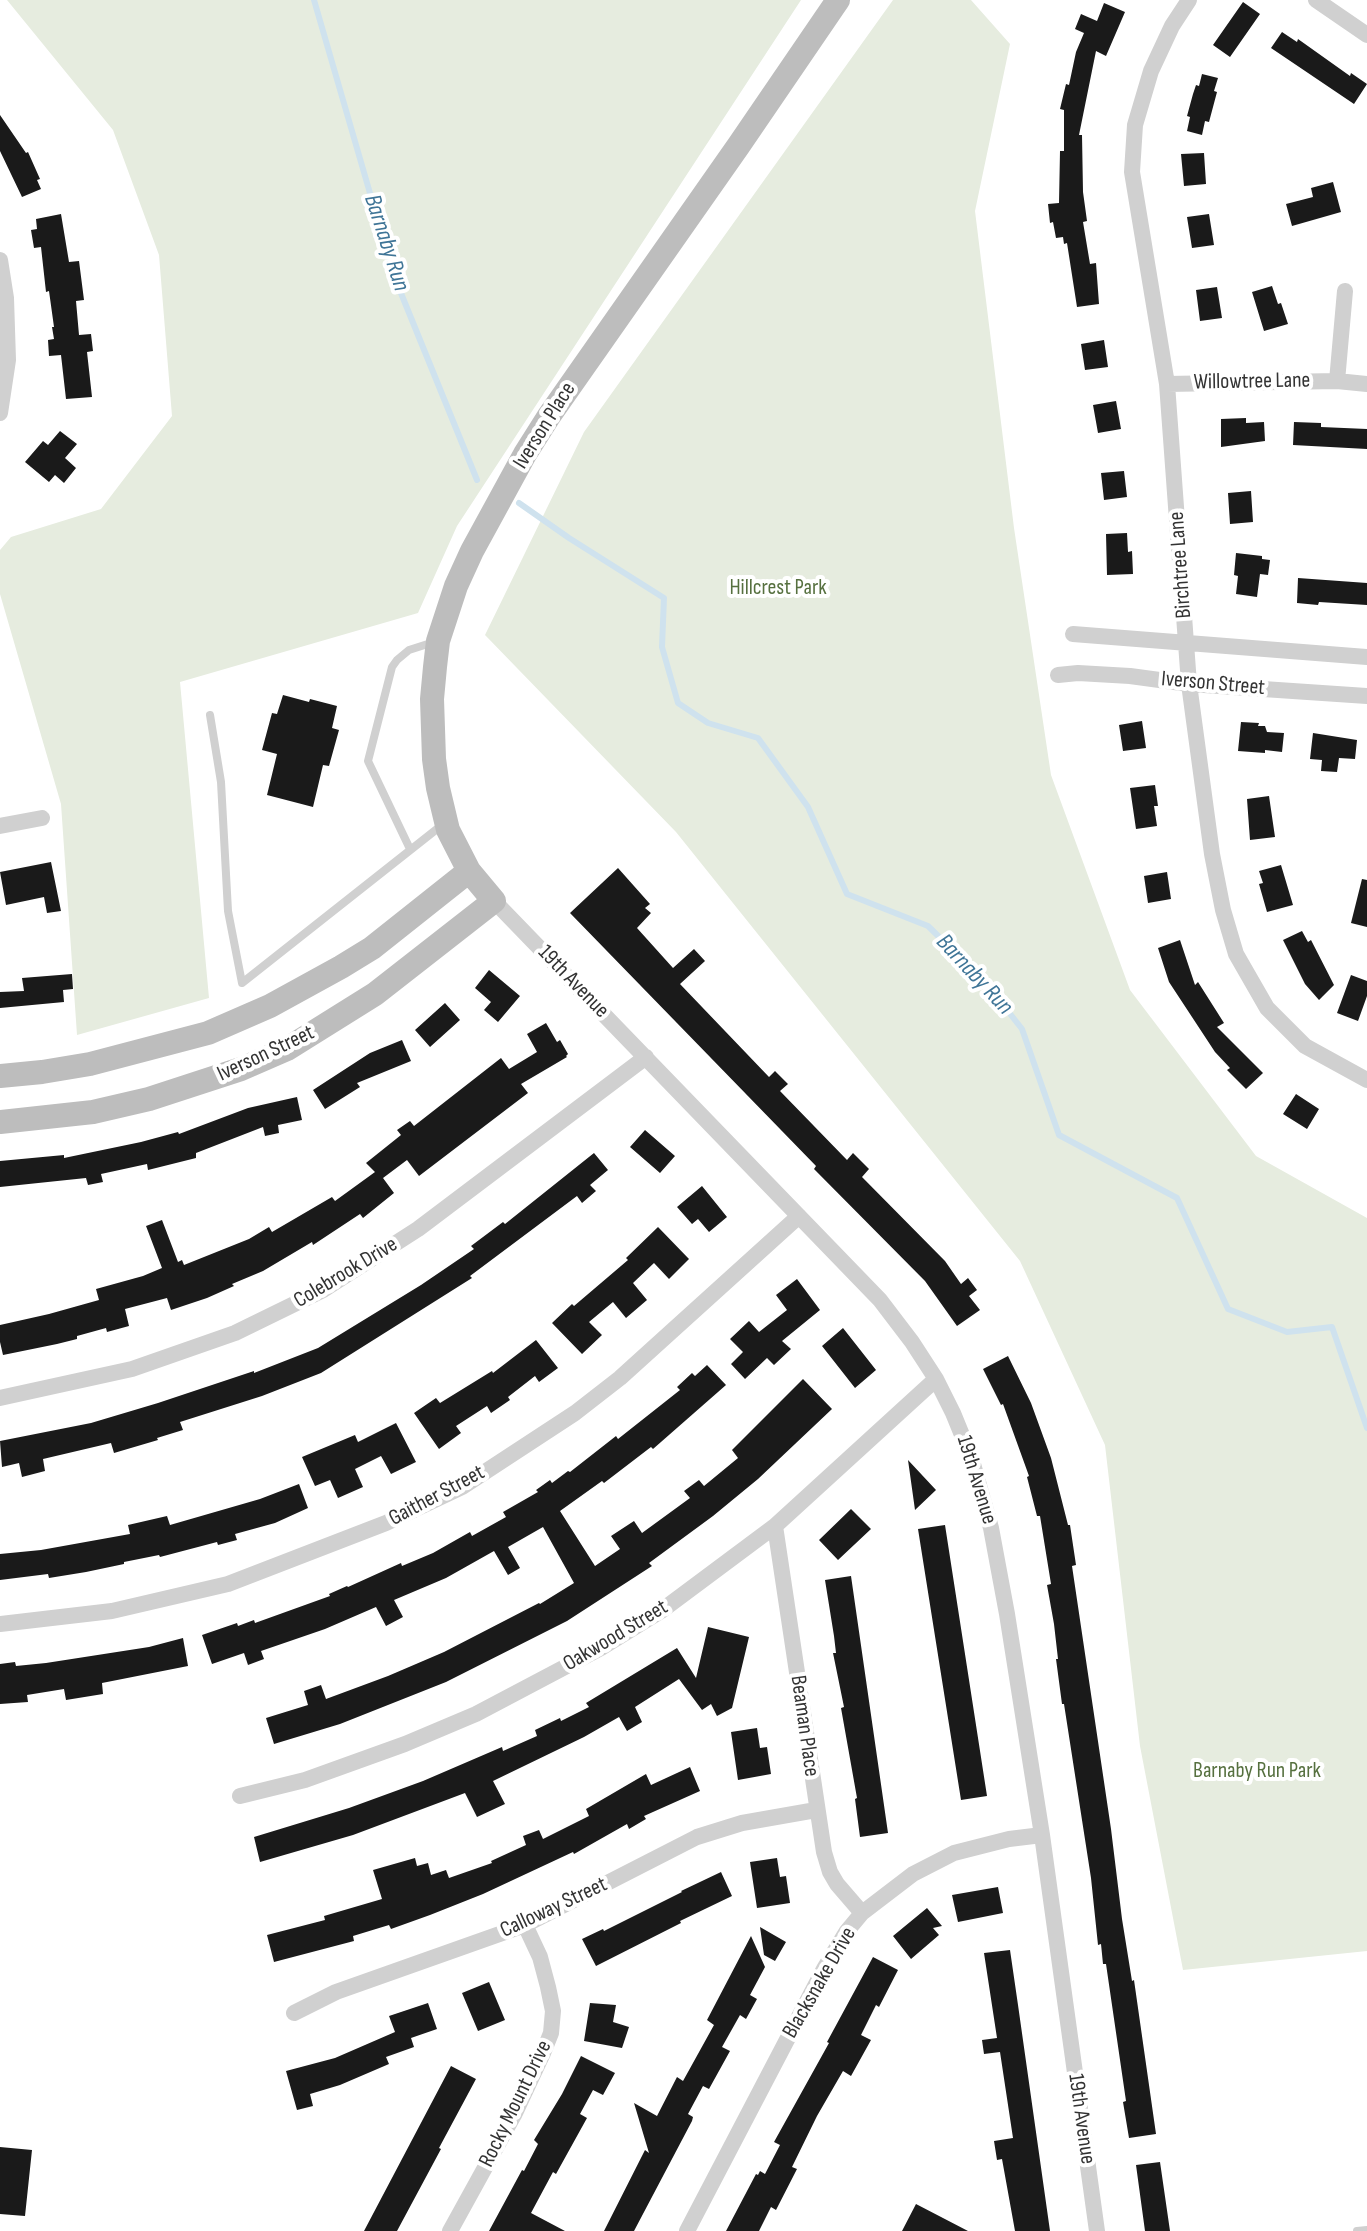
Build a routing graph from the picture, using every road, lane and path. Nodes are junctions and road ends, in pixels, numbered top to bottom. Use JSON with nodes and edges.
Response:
{"nodes":[{"id":1,"x":838,"y":0,"type":"edge"},
{"id":2,"x":1189,"y":0,"type":"edge"},
{"id":3,"x":1316,"y":0,"type":"edge"},
{"id":4,"x":1367,"y":35,"type":"edge"},
{"id":5,"x":0,"y":260,"type":"edge"},
{"id":6,"x":1345,"y":291,"type":"dead end"},
{"id":7,"x":1337,"y":381,"type":"junction"},
{"id":8,"x":1167,"y":384,"type":"junction"},
{"id":9,"x":1367,"y":384,"type":"edge"},
{"id":10,"x":0,"y":413,"type":"edge"},
{"id":11,"x":1073,"y":634,"type":"dead end"},
{"id":12,"x":438,"y":641,"type":"junction"},
{"id":13,"x":1186,"y":642,"type":"junction"},
{"id":14,"x":1367,"y":657,"type":"edge"},
{"id":15,"x":1058,"y":675,"type":"dead end"},
{"id":16,"x":1189,"y":684,"type":"junction"},
{"id":17,"x":1367,"y":696,"type":"edge"},
{"id":18,"x":210,"y":715,"type":"dead end"},
{"id":19,"x":42,"y":818,"type":"dead end"},
{"id":20,"x":446,"y":822,"type":"junction"},
{"id":21,"x":0,"y":826,"type":"edge"},
{"id":22,"x":410,"y":849,"type":"junction"},
{"id":23,"x":469,"y":871,"type":"junction"},
{"id":24,"x":494,"y":901,"type":"junction"},
{"id":25,"x":646,"y":1057,"type":"junction"},
{"id":26,"x":0,"y":1076,"type":"edge"},
{"id":27,"x":1367,"y":1080,"type":"edge"},
{"id":28,"x":0,"y":1122,"type":"edge"},
{"id":29,"x":799,"y":1216,"type":"junction"},
{"id":30,"x":936,"y":1379,"type":"junction"},
{"id":31,"x":0,"y":1398,"type":"edge"},
{"id":32,"x":775,"y":1526,"type":"junction"},
{"id":33,"x":0,"y":1624,"type":"edge"},
{"id":34,"x":240,"y":1796,"type":"dead end"},
{"id":35,"x":816,"y":1810,"type":"junction"},
{"id":36,"x":1042,"y":1835,"type":"junction"},
{"id":37,"x":862,"y":1913,"type":"junction"},
{"id":38,"x":525,"y":1925,"type":"junction"},
{"id":39,"x":294,"y":2013,"type":"dead end"},
{"id":40,"x":1367,"y":2230,"type":"edge"},
{"id":41,"x":450,"y":2231,"type":"edge"},
{"id":42,"x":687,"y":2231,"type":"edge"},
{"id":43,"x":1097,"y":2231,"type":"edge"},
{"id":44,"x":1357,"y":2231,"type":"edge"}],
"edges":[{"from":1,"to":12,"type":"main road","name":"Iverson Place"},
{"from":2,"to":8,"type":"street","name":"Birchtree Lane"},
{"from":3,"to":4,"type":"street"},
{"from":5,"to":10,"type":"street"},
{"from":6,"to":7,"type":"street","name":"Willowtree Lane"},
{"from":7,"to":8,"type":"street","name":"Willowtree Lane"},
{"from":7,"to":9,"type":"street","name":"Willowtree Lane"},
{"from":8,"to":13,"type":"street","name":"Birchtree Lane"},
{"from":11,"to":13,"type":"street","name":"Iverson Street"},
{"from":12,"to":20,"type":"main road","name":"Iverson Place"},
{"from":12,"to":22,"type":"lane"},
{"from":13,"to":14,"type":"street","name":"Iverson Street"},
{"from":13,"to":16,"type":"street","name":"Birchtree Lane"},
{"from":15,"to":16,"type":"street","name":"Iverson Street"},
{"from":16,"to":17,"type":"street","name":"Iverson Street"},
{"from":16,"to":27,"type":"street","name":"Birchtree Lane"},
{"from":18,"to":22,"type":"lane"},
{"from":19,"to":21,"type":"street"},
{"from":20,"to":22,"type":"lane"},
{"from":20,"to":23,"type":"main road","name":"Iverson Place"},
{"from":23,"to":24,"type":"main road","name":"Iverson Place"},
{"from":23,"to":26,"type":"main road","name":"Iverson Street"},
{"from":24,"to":25,"type":"street","name":"19th Avenue"},
{"from":24,"to":28,"type":"main road","name":"Iverson Street"},
{"from":25,"to":29,"type":"street","name":"19th Avenue"},
{"from":25,"to":31,"type":"street","name":"Colebrook Drive"},
{"from":29,"to":30,"type":"street","name":"19th Avenue"},
{"from":29,"to":33,"type":"street","name":"Gaither Street"},
{"from":30,"to":32,"type":"street","name":"Oakwood Street"},
{"from":30,"to":36,"type":"street","name":"19th Avenue"},
{"from":32,"to":34,"type":"street","name":"Oakwood Street"},
{"from":32,"to":35,"type":"street","name":"Beaman Place"},
{"from":35,"to":37,"type":"street","name":"Beaman Place"},
{"from":35,"to":38,"type":"street","name":"Calloway Street"},
{"from":36,"to":37,"type":"street","name":"Blacksnake Drive"},
{"from":36,"to":43,"type":"street","name":"19th Avenue"},
{"from":37,"to":42,"type":"street","name":"Blacksnake Drive"},
{"from":38,"to":39,"type":"street","name":"Calloway Street"},
{"from":38,"to":41,"type":"street","name":"Rocky Mount Drive"},
{"from":40,"to":44,"type":"lane"}]}
